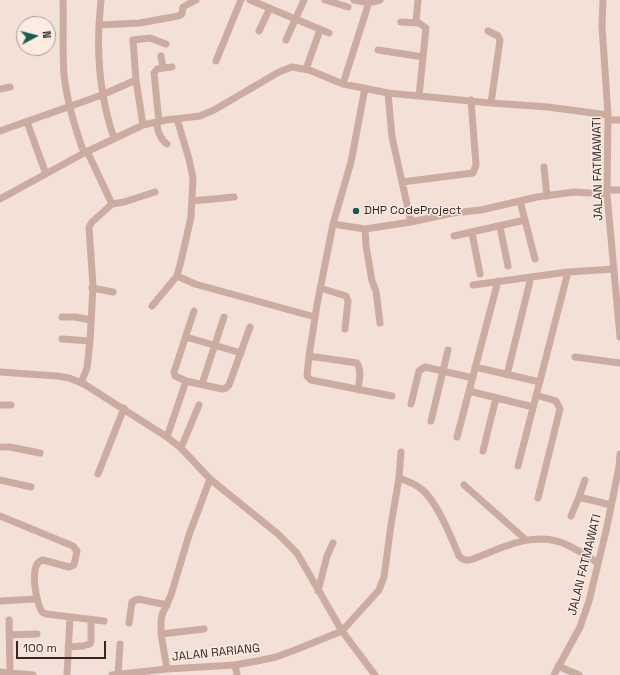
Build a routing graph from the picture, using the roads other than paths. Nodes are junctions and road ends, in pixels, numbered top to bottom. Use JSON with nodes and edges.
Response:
{"nodes":[{"id":1,"x":63,"y":0,"type":"edge"},
{"id":2,"x":101,"y":0,"type":"edge"},
{"id":3,"x":196,"y":0,"type":"edge"},
{"id":4,"x":241,"y":0,"type":"edge"},
{"id":5,"x":250,"y":0,"type":"edge"},
{"id":6,"x":304,"y":0,"type":"edge"},
{"id":7,"x":325,"y":0,"type":"edge"},
{"id":8,"x":354,"y":0,"type":"edge"},
{"id":9,"x":380,"y":0,"type":"edge"},
{"id":10,"x":418,"y":0,"type":"edge"},
{"id":11,"x":603,"y":0,"type":"edge"},
{"id":12,"x":369,"y":2,"type":"junction"},
{"id":13,"x":348,"y":7,"type":"dead end"},
{"id":14,"x":270,"y":8,"type":"junction"},
{"id":15,"x":295,"y":19,"type":"junction"},
{"id":16,"x":401,"y":22,"type":"dead end"},
{"id":17,"x":416,"y":22,"type":"junction"},
{"id":18,"x":99,"y":25,"type":"junction"},
{"id":19,"x":320,"y":30,"type":"junction"},
{"id":20,"x":259,"y":31,"type":"dead end"},
{"id":21,"x":488,"y":31,"type":"dead end"},
{"id":22,"x":329,"y":33,"type":"dead end"},
{"id":23,"x":286,"y":40,"type":"dead end"},
{"id":24,"x":166,"y":44,"type":"dead end"},
{"id":25,"x":378,"y":50,"type":"dead end"},
{"id":26,"x":161,"y":56,"type":"dead end"},
{"id":27,"x":423,"y":57,"type":"junction"},
{"id":28,"x":216,"y":61,"type":"dead end"},
{"id":29,"x":172,"y":67,"type":"dead end"},
{"id":30,"x":162,"y":68,"type":"junction"},
{"id":31,"x":306,"y":69,"type":"junction"},
{"id":32,"x":136,"y":80,"type":"junction"},
{"id":33,"x":343,"y":84,"type":"junction"},
{"id":34,"x":10,"y":87,"type":"dead end"},
{"id":35,"x":365,"y":88,"type":"junction"},
{"id":36,"x":0,"y":89,"type":"edge"},
{"id":37,"x":388,"y":93,"type":"junction"},
{"id":38,"x":102,"y":95,"type":"junction"},
{"id":39,"x":419,"y":96,"type":"junction"},
{"id":40,"x":470,"y":100,"type":"junction"},
{"id":41,"x":491,"y":103,"type":"junction"},
{"id":42,"x":70,"y":107,"type":"junction"},
{"id":43,"x":177,"y":118,"type":"junction"},
{"id":44,"x":608,"y":118,"type":"junction"},
{"id":45,"x":620,"y":120,"type":"edge"},
{"id":46,"x":28,"y":122,"type":"junction"},
{"id":47,"x":157,"y":122,"type":"junction"},
{"id":48,"x":143,"y":125,"type":"junction"},
{"id":49,"x":0,"y":131,"type":"edge"},
{"id":50,"x":114,"y":138,"type":"junction"},
{"id":51,"x":167,"y":144,"type":"dead end"},
{"id":52,"x":86,"y":152,"type":"junction"},
{"id":53,"x":544,"y":167,"type":"dead end"},
{"id":54,"x":46,"y":174,"type":"junction"},
{"id":55,"x":402,"y":182,"type":"junction"},
{"id":56,"x":0,"y":189,"type":"edge"},
{"id":57,"x":620,"y":190,"type":"edge"},
{"id":58,"x":155,"y":192,"type":"dead end"},
{"id":59,"x":607,"y":192,"type":"junction"},
{"id":60,"x":547,"y":196,"type":"junction"},
{"id":61,"x":234,"y":197,"type":"dead end"},
{"id":62,"x":1,"y":199,"type":"edge"},
{"id":63,"x":192,"y":201,"type":"junction"},
{"id":64,"x":520,"y":201,"type":"junction"},
{"id":65,"x":112,"y":204,"type":"junction"},
{"id":66,"x":525,"y":220,"type":"junction"},
{"id":67,"x":411,"y":222,"type":"junction"},
{"id":68,"x":333,"y":224,"type":"junction"},
{"id":69,"x":500,"y":227,"type":"junction"},
{"id":70,"x":365,"y":228,"type":"junction"},
{"id":71,"x":472,"y":233,"type":"junction"},
{"id":72,"x":454,"y":236,"type":"dead end"},
{"id":73,"x":535,"y":259,"type":"dead end"},
{"id":74,"x":508,"y":266,"type":"dead end"},
{"id":75,"x":614,"y":269,"type":"junction"},
{"id":76,"x":568,"y":272,"type":"junction"},
{"id":77,"x":480,"y":274,"type":"dead end"},
{"id":78,"x":177,"y":276,"type":"junction"},
{"id":79,"x":531,"y":277,"type":"junction"},
{"id":80,"x":498,"y":281,"type":"junction"},
{"id":81,"x":473,"y":285,"type":"dead end"},
{"id":82,"x":92,"y":288,"type":"junction"},
{"id":83,"x":320,"y":288,"type":"junction"},
{"id":84,"x":113,"y":292,"type":"dead end"},
{"id":85,"x":618,"y":294,"type":"edge"},
{"id":86,"x":152,"y":306,"type":"dead end"},
{"id":87,"x":194,"y":311,"type":"dead end"},
{"id":88,"x":619,"y":314,"type":"edge"},
{"id":89,"x":62,"y":317,"type":"dead end"},
{"id":90,"x":224,"y":317,"type":"dead end"},
{"id":91,"x":315,"y":317,"type":"junction"},
{"id":92,"x":91,"y":320,"type":"junction"},
{"id":93,"x":380,"y":323,"type":"dead end"},
{"id":94,"x":250,"y":327,"type":"dead end"},
{"id":95,"x":345,"y":329,"type":"dead end"},
{"id":96,"x":186,"y":337,"type":"junction"},
{"id":97,"x":620,"y":337,"type":"edge"},
{"id":98,"x":62,"y":339,"type":"dead end"},
{"id":99,"x":90,"y":341,"type":"junction"},
{"id":100,"x":214,"y":345,"type":"junction"},
{"id":101,"x":448,"y":350,"type":"dead end"},
{"id":102,"x":241,"y":353,"type":"junction"},
{"id":103,"x":309,"y":356,"type":"junction"},
{"id":104,"x":575,"y":357,"type":"dead end"},
{"id":105,"x":620,"y":362,"type":"edge"},
{"id":106,"x":475,"y":368,"type":"junction"},
{"id":107,"x":444,"y":371,"type":"junction"},
{"id":108,"x":0,"y":372,"type":"edge"},
{"id":109,"x":507,"y":375,"type":"junction"},
{"id":110,"x":473,"y":378,"type":"junction"},
{"id":111,"x":186,"y":381,"type":"junction"},
{"id":112,"x":540,"y":382,"type":"junction"},
{"id":113,"x":81,"y":383,"type":"junction"},
{"id":114,"x":202,"y":384,"type":"junction"},
{"id":115,"x":358,"y":390,"type":"junction"},
{"id":116,"x":469,"y":391,"type":"junction"},
{"id":117,"x":536,"y":395,"type":"junction"},
{"id":118,"x":392,"y":396,"type":"dead end"},
{"id":119,"x":496,"y":398,"type":"junction"},
{"id":120,"x":410,"y":404,"type":"dead end"},
{"id":121,"x":0,"y":405,"type":"edge"},
{"id":122,"x":11,"y":405,"type":"dead end"},
{"id":123,"x":198,"y":405,"type":"dead end"},
{"id":124,"x":533,"y":407,"type":"junction"},
{"id":125,"x":124,"y":408,"type":"junction"},
{"id":126,"x":431,"y":421,"type":"dead end"},
{"id":127,"x":167,"y":437,"type":"junction"},
{"id":128,"x":457,"y":437,"type":"dead end"},
{"id":129,"x":0,"y":447,"type":"edge"},
{"id":130,"x":182,"y":448,"type":"junction"},
{"id":131,"x":483,"y":451,"type":"dead end"},
{"id":132,"x":401,"y":452,"type":"dead end"},
{"id":133,"x":40,"y":453,"type":"dead end"},
{"id":134,"x":620,"y":454,"type":"edge"},
{"id":135,"x":518,"y":466,"type":"dead end"},
{"id":136,"x":619,"y":467,"type":"edge"},
{"id":137,"x":98,"y":474,"type":"dead end"},
{"id":138,"x":399,"y":478,"type":"junction"},
{"id":139,"x":210,"y":479,"type":"junction"},
{"id":140,"x":0,"y":480,"type":"edge"},
{"id":141,"x":585,"y":480,"type":"dead end"},
{"id":142,"x":464,"y":485,"type":"dead end"},
{"id":143,"x":31,"y":487,"type":"dead end"},
{"id":144,"x":579,"y":497,"type":"junction"},
{"id":145,"x":538,"y":498,"type":"dead end"},
{"id":146,"x":611,"y":505,"type":"junction"},
{"id":147,"x":0,"y":516,"type":"edge"},
{"id":148,"x":570,"y":516,"type":"dead end"},
{"id":149,"x":525,"y":539,"type":"junction"},
{"id":150,"x":332,"y":542,"type":"dead end"},
{"id":151,"x":598,"y":563,"type":"junction"},
{"id":152,"x":318,"y":591,"type":"junction"},
{"id":153,"x":36,"y":599,"type":"junction"},
{"id":154,"x":0,"y":601,"type":"edge"},
{"id":155,"x":167,"y":605,"type":"junction"},
{"id":156,"x":70,"y":617,"type":"junction"},
{"id":157,"x":9,"y":620,"type":"dead end"},
{"id":158,"x":91,"y":620,"type":"junction"},
{"id":159,"x":104,"y":621,"type":"dead end"},
{"id":160,"x":129,"y":623,"type":"dead end"},
{"id":161,"x":204,"y":628,"type":"dead end"},
{"id":162,"x":342,"y":630,"type":"junction"},
{"id":163,"x":37,"y":634,"type":"dead end"},
{"id":164,"x":161,"y":634,"type":"junction"},
{"id":165,"x":9,"y":635,"type":"junction"},
{"id":166,"x":120,"y":644,"type":"dead end"},
{"id":167,"x":68,"y":647,"type":"junction"},
{"id":168,"x":235,"y":665,"type":"junction"},
{"id":169,"x":558,"y":666,"type":"junction"},
{"id":170,"x":167,"y":669,"type":"junction"},
{"id":171,"x":0,"y":672,"type":"edge"},
{"id":172,"x":10,"y":673,"type":"junction"},
{"id":173,"x":141,"y":674,"type":"edge"},
{"id":174,"x":33,"y":675,"type":"edge"},
{"id":175,"x":67,"y":675,"type":"edge"},
{"id":176,"x":112,"y":675,"type":"edge"},
{"id":177,"x":118,"y":675,"type":"edge"},
{"id":178,"x":237,"y":675,"type":"edge"},
{"id":179,"x":375,"y":675,"type":"edge"},
{"id":180,"x":554,"y":675,"type":"edge"},
{"id":181,"x":579,"y":675,"type":"edge"}],
"edges":[{"from":1,"to":42,"type":"street"},
{"from":2,"to":18,"type":"street"},
{"from":3,"to":18,"type":"street"},
{"from":4,"to":28,"type":"street"},
{"from":5,"to":14,"type":"street"},
{"from":6,"to":15,"type":"street"},
{"from":7,"to":13,"type":"street"},
{"from":8,"to":12,"type":"street"},
{"from":9,"to":12,"type":"street"},
{"from":10,"to":17,"type":"street"},
{"from":11,"to":44,"type":"street","name":"JALAN FATMAWATI"},
{"from":12,"to":33,"type":"street"},
{"from":14,"to":15,"type":"street"},
{"from":14,"to":20,"type":"street"},
{"from":15,"to":19,"type":"street"},
{"from":15,"to":23,"type":"street"},
{"from":16,"to":17,"type":"street"},
{"from":17,"to":27,"type":"street"},
{"from":18,"to":38,"type":"street"},
{"from":19,"to":22,"type":"street"},
{"from":19,"to":31,"type":"street"},
{"from":21,"to":41,"type":"street"},
{"from":24,"to":32,"type":"street"},
{"from":25,"to":27,"type":"street"},
{"from":26,"to":30,"type":"street"},
{"from":27,"to":39,"type":"street"},
{"from":29,"to":30,"type":"street"},
{"from":30,"to":47,"type":"street"},
{"from":31,"to":33,"type":"street"},
{"from":31,"to":43,"type":"street"},
{"from":32,"to":38,"type":"street"},
{"from":32,"to":48,"type":"street"},
{"from":33,"to":35,"type":"street"},
{"from":34,"to":36,"type":"street"},
{"from":35,"to":37,"type":"street"},
{"from":35,"to":68,"type":"street"},
{"from":37,"to":39,"type":"street"},
{"from":37,"to":55,"type":"street"},
{"from":38,"to":42,"type":"street"},
{"from":38,"to":50,"type":"street"},
{"from":39,"to":40,"type":"street"},
{"from":40,"to":41,"type":"street"},
{"from":40,"to":55,"type":"street"},
{"from":41,"to":44,"type":"street"},
{"from":42,"to":46,"type":"street"},
{"from":42,"to":52,"type":"street"},
{"from":43,"to":47,"type":"street"},
{"from":43,"to":63,"type":"street"},
{"from":44,"to":45,"type":"street"},
{"from":44,"to":59,"type":"street","name":"JALAN FATMAWATI"},
{"from":46,"to":49,"type":"street"},
{"from":46,"to":54,"type":"street"},
{"from":47,"to":48,"type":"street"},
{"from":47,"to":51,"type":"street"},
{"from":48,"to":50,"type":"street"},
{"from":50,"to":52,"type":"street"},
{"from":52,"to":54,"type":"street"},
{"from":52,"to":65,"type":"street"},
{"from":53,"to":60,"type":"street"},
{"from":54,"to":62,"type":"street"},
{"from":55,"to":67,"type":"street"},
{"from":56,"to":62,"type":"street"},
{"from":57,"to":59,"type":"street"},
{"from":58,"to":65,"type":"street"},
{"from":59,"to":60,"type":"street"},
{"from":59,"to":75,"type":"street","name":"JALAN FATMAWATI"},
{"from":60,"to":64,"type":"street"},
{"from":61,"to":63,"type":"street"},
{"from":63,"to":78,"type":"street"},
{"from":64,"to":66,"type":"street"},
{"from":64,"to":67,"type":"street"},
{"from":65,"to":82,"type":"street"},
{"from":66,"to":69,"type":"street"},
{"from":66,"to":73,"type":"street"},
{"from":67,"to":70,"type":"street"},
{"from":68,"to":70,"type":"street"},
{"from":68,"to":83,"type":"street"},
{"from":69,"to":71,"type":"street"},
{"from":69,"to":74,"type":"street"},
{"from":70,"to":93,"type":"street"},
{"from":71,"to":72,"type":"street"},
{"from":71,"to":77,"type":"street"},
{"from":75,"to":76,"type":"street"},
{"from":75,"to":85,"type":"street","name":"JALAN FATMAWATI"},
{"from":76,"to":79,"type":"street"},
{"from":76,"to":112,"type":"street"},
{"from":78,"to":86,"type":"street"},
{"from":78,"to":91,"type":"street"},
{"from":79,"to":80,"type":"street"},
{"from":79,"to":109,"type":"street"},
{"from":80,"to":81,"type":"street"},
{"from":80,"to":106,"type":"street"},
{"from":82,"to":84,"type":"street"},
{"from":82,"to":92,"type":"street"},
{"from":83,"to":91,"type":"street"},
{"from":83,"to":95,"type":"street"},
{"from":85,"to":88,"type":"street","name":"JALAN FATMAWATI"},
{"from":87,"to":96,"type":"street"},
{"from":88,"to":97,"type":"street","name":"JALAN FATMAWATI"},
{"from":89,"to":92,"type":"street"},
{"from":90,"to":100,"type":"street"},
{"from":91,"to":103,"type":"street"},
{"from":92,"to":99,"type":"street"},
{"from":94,"to":102,"type":"street"},
{"from":96,"to":100,"type":"street"},
{"from":96,"to":111,"type":"street"},
{"from":98,"to":99,"type":"street"},
{"from":99,"to":113,"type":"street"},
{"from":100,"to":102,"type":"street"},
{"from":100,"to":114,"type":"street"},
{"from":101,"to":107,"type":"street"},
{"from":102,"to":114,"type":"street"},
{"from":103,"to":115,"type":"street"},
{"from":103,"to":115,"type":"street"},
{"from":104,"to":105,"type":"street"},
{"from":106,"to":109,"type":"street"},
{"from":106,"to":110,"type":"street"},
{"from":107,"to":110,"type":"street"},
{"from":107,"to":120,"type":"street"},
{"from":107,"to":126,"type":"street"},
{"from":108,"to":113,"type":"street"},
{"from":109,"to":112,"type":"street"},
{"from":110,"to":116,"type":"street"},
{"from":111,"to":114,"type":"street"},
{"from":111,"to":127,"type":"street"},
{"from":112,"to":117,"type":"street"},
{"from":113,"to":125,"type":"street"},
{"from":115,"to":118,"type":"street"},
{"from":116,"to":119,"type":"street"},
{"from":116,"to":128,"type":"street"},
{"from":117,"to":124,"type":"street"},
{"from":117,"to":145,"type":"street"},
{"from":119,"to":124,"type":"street"},
{"from":119,"to":131,"type":"street"},
{"from":121,"to":122,"type":"street"},
{"from":123,"to":130,"type":"street"},
{"from":124,"to":135,"type":"street"},
{"from":125,"to":127,"type":"street"},
{"from":125,"to":137,"type":"street"},
{"from":127,"to":130,"type":"street"},
{"from":129,"to":133,"type":"street"},
{"from":130,"to":139,"type":"street"},
{"from":132,"to":138,"type":"street"},
{"from":134,"to":136,"type":"street","name":"JALAN FATMAWATI"},
{"from":136,"to":146,"type":"street","name":"JALAN FATMAWATI"},
{"from":138,"to":149,"type":"street"},
{"from":138,"to":162,"type":"street"},
{"from":139,"to":152,"type":"street"},
{"from":139,"to":155,"type":"street"},
{"from":140,"to":143,"type":"street"},
{"from":141,"to":144,"type":"street"},
{"from":142,"to":149,"type":"street"},
{"from":144,"to":146,"type":"street"},
{"from":144,"to":148,"type":"street"},
{"from":146,"to":151,"type":"street","name":"JALAN FATMAWATI"},
{"from":147,"to":153,"type":"street"},
{"from":149,"to":151,"type":"street"},
{"from":150,"to":152,"type":"street"},
{"from":151,"to":169,"type":"street","name":"JALAN FATMAWATI"},
{"from":152,"to":162,"type":"street"},
{"from":153,"to":154,"type":"street"},
{"from":153,"to":156,"type":"street"},
{"from":155,"to":160,"type":"street"},
{"from":155,"to":164,"type":"street"},
{"from":156,"to":158,"type":"street"},
{"from":156,"to":167,"type":"street"},
{"from":157,"to":165,"type":"street"},
{"from":158,"to":159,"type":"street"},
{"from":158,"to":167,"type":"street"},
{"from":161,"to":164,"type":"street"},
{"from":162,"to":168,"type":"street","name":"JALAN RARIANG"},
{"from":162,"to":179,"type":"street"},
{"from":163,"to":165,"type":"street"},
{"from":164,"to":170,"type":"street"},
{"from":165,"to":172,"type":"street"},
{"from":166,"to":177,"type":"street"},
{"from":167,"to":175,"type":"street"},
{"from":168,"to":170,"type":"street","name":"JALAN RARIANG"},
{"from":168,"to":178,"type":"street"},
{"from":169,"to":180,"type":"street","name":"JALAN FATMAWATI"},
{"from":169,"to":181,"type":"street"},
{"from":170,"to":173,"type":"street","name":"JALAN RARIANG"},
{"from":171,"to":172,"type":"street"},
{"from":172,"to":174,"type":"street"},
{"from":173,"to":177,"type":"street","name":"JALAN RARIANG"},
{"from":176,"to":177,"type":"street","name":"JALAN RARIANG"}]}
